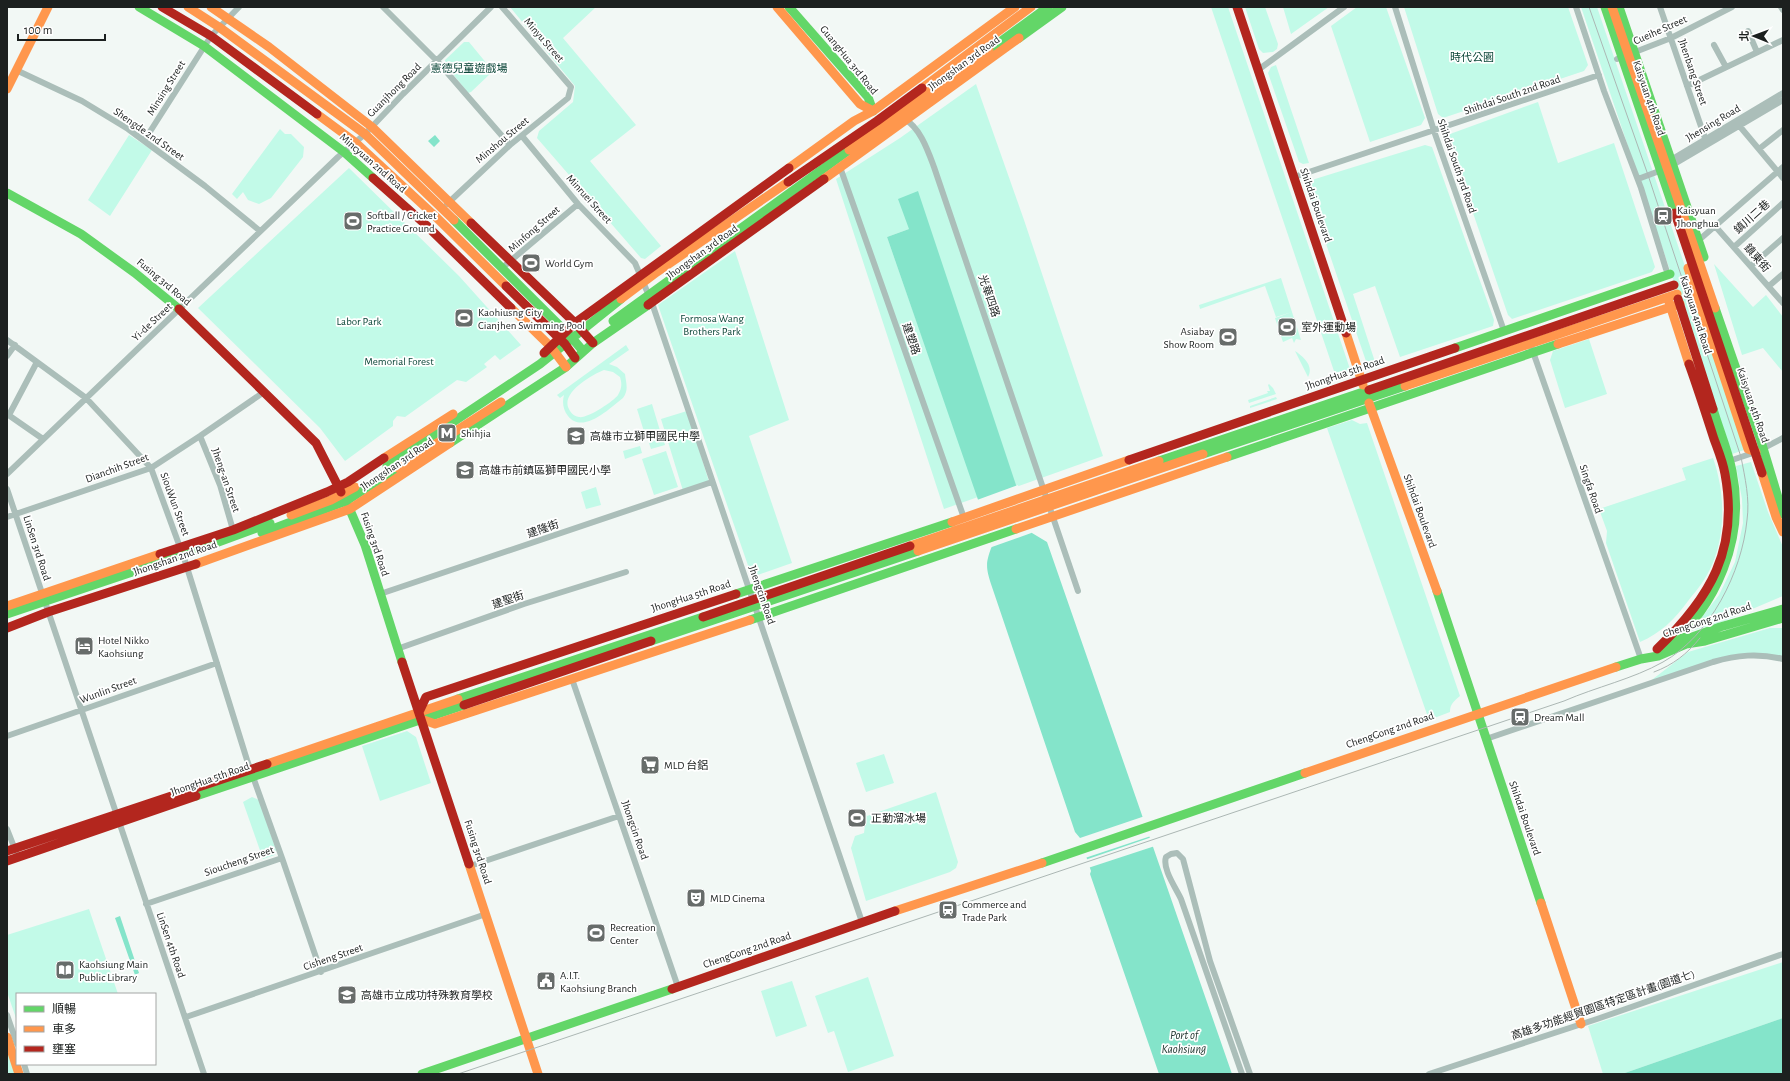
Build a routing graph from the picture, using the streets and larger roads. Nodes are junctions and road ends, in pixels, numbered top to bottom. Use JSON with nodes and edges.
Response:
{"nodes":[{"id":1,"x":48,"y":7,"type":"edge"},
{"id":2,"x":139,"y":7,"type":"edge"},
{"id":3,"x":162,"y":7,"type":"edge"},
{"id":4,"x":188,"y":7,"type":"edge"},
{"id":5,"x":210,"y":7,"type":"edge"},
{"id":6,"x":239,"y":7,"type":"edge"},
{"id":7,"x":383,"y":7,"type":"edge"},
{"id":8,"x":491,"y":7,"type":"edge"},
{"id":9,"x":502,"y":7,"type":"edge"},
{"id":10,"x":777,"y":7,"type":"edge"},
{"id":11,"x":789,"y":7,"type":"edge"},
{"id":12,"x":1015,"y":7,"type":"edge"},
{"id":13,"x":1032,"y":7,"type":"edge"},
{"id":14,"x":1048,"y":7,"type":"edge"},
{"id":15,"x":1062,"y":7,"type":"edge"},
{"id":16,"x":1237,"y":7,"type":"edge"},
{"id":17,"x":1344,"y":7,"type":"edge"},
{"id":18,"x":1395,"y":7,"type":"edge"},
{"id":19,"x":1576,"y":7,"type":"edge"},
{"id":20,"x":1599,"y":7,"type":"edge"},
{"id":21,"x":1605,"y":7,"type":"edge"},
{"id":22,"x":1612,"y":7,"type":"edge"},
{"id":23,"x":1619,"y":7,"type":"edge"},
{"id":24,"x":1660,"y":7,"type":"edge"},
{"id":25,"x":1732,"y":7,"type":"edge"},
{"id":26,"x":1781,"y":7,"type":"edge"},
{"id":27,"x":1783,"y":10,"type":"edge"},
{"id":28,"x":228,"y":18,"type":"junction"},
{"id":29,"x":219,"y":27,"type":"junction"},
{"id":30,"x":1748,"y":31,"type":"dead end"},
{"id":31,"x":211,"y":36,"type":"junction"},
{"id":32,"x":1671,"y":38,"type":"junction"},
{"id":33,"x":1783,"y":40,"type":"edge"},
{"id":34,"x":1714,"y":45,"type":"dead end"},
{"id":35,"x":204,"y":46,"type":"junction"},
{"id":36,"x":1757,"y":52,"type":"junction"},
{"id":37,"x":1625,"y":56,"type":"junction"},
{"id":38,"x":437,"y":61,"type":"junction"},
{"id":39,"x":1726,"y":67,"type":"junction"},
{"id":40,"x":16,"y":70,"type":"junction"},
{"id":41,"x":1258,"y":70,"type":"junction"},
{"id":42,"x":1598,"y":75,"type":"junction"},
{"id":43,"x":571,"y":86,"type":"joint"},
{"id":44,"x":1688,"y":86,"type":"junction"},
{"id":45,"x":7,"y":89,"type":"edge"},
{"id":46,"x":1783,"y":93,"type":"edge"},
{"id":47,"x":1783,"y":100,"type":"edge"},
{"id":48,"x":873,"y":111,"type":"junction"},
{"id":49,"x":886,"y":114,"type":"junction"},
{"id":50,"x":902,"y":118,"type":"junction"},
{"id":51,"x":1737,"y":123,"type":"junction"},
{"id":52,"x":372,"y":127,"type":"junction"},
{"id":53,"x":1783,"y":130,"type":"edge"},
{"id":54,"x":1434,"y":131,"type":"junction"},
{"id":55,"x":365,"y":134,"type":"junction"},
{"id":56,"x":522,"y":136,"type":"junction"},
{"id":57,"x":144,"y":141,"type":"junction"},
{"id":58,"x":1706,"y":141,"type":"junction"},
{"id":59,"x":355,"y":142,"type":"junction"},
{"id":60,"x":510,"y":145,"type":"junction"},
{"id":61,"x":1759,"y":149,"type":"junction"},
{"id":62,"x":344,"y":152,"type":"junction"},
{"id":63,"x":840,"y":167,"type":"junction"},
{"id":64,"x":1664,"y":167,"type":"junction"},
{"id":65,"x":1780,"y":169,"type":"edge"},
{"id":66,"x":1294,"y":177,"type":"junction"},
{"id":67,"x":1783,"y":178,"type":"edge"},
{"id":68,"x":1638,"y":179,"type":"junction"},
{"id":69,"x":7,"y":193,"type":"edge"},
{"id":70,"x":1783,"y":203,"type":"edge"},
{"id":71,"x":578,"y":204,"type":"junction"},
{"id":72,"x":445,"y":205,"type":"junction"},
{"id":73,"x":1715,"y":226,"type":"junction"},
{"id":74,"x":260,"y":231,"type":"junction"},
{"id":75,"x":1783,"y":238,"type":"edge"},
{"id":76,"x":1699,"y":240,"type":"junction"},
{"id":77,"x":1734,"y":247,"type":"junction"},
{"id":78,"x":511,"y":262,"type":"junction"},
{"id":79,"x":1751,"y":266,"type":"junction"},
{"id":80,"x":502,"y":268,"type":"junction"},
{"id":81,"x":1667,"y":273,"type":"junction"},
{"id":82,"x":1783,"y":274,"type":"edge"},
{"id":83,"x":643,"y":279,"type":"junction"},
{"id":84,"x":1670,"y":286,"type":"junction"},
{"id":85,"x":1768,"y":286,"type":"junction"},
{"id":86,"x":1677,"y":294,"type":"junction"},
{"id":87,"x":650,"y":298,"type":"junction"},
{"id":88,"x":1669,"y":302,"type":"junction"},
{"id":89,"x":1783,"y":303,"type":"edge"},
{"id":90,"x":1680,"y":304,"type":"junction"},
{"id":91,"x":180,"y":310,"type":"junction"},
{"id":92,"x":575,"y":324,"type":"junction"},
{"id":93,"x":1523,"y":325,"type":"junction"},
{"id":94,"x":582,"y":331,"type":"junction"},
{"id":95,"x":1504,"y":331,"type":"junction"},
{"id":96,"x":566,"y":338,"type":"junction"},
{"id":97,"x":7,"y":340,"type":"edge"},
{"id":98,"x":590,"y":341,"type":"junction"},
{"id":99,"x":1530,"y":344,"type":"junction"},
{"id":100,"x":15,"y":345,"type":"junction"},
{"id":101,"x":581,"y":349,"type":"junction"},
{"id":102,"x":553,"y":350,"type":"junction"},
{"id":103,"x":7,"y":356,"type":"edge"},
{"id":104,"x":573,"y":356,"type":"junction"},
{"id":105,"x":37,"y":362,"type":"junction"},
{"id":106,"x":564,"y":364,"type":"junction"},
{"id":107,"x":1362,"y":380,"type":"junction"},
{"id":108,"x":264,"y":392,"type":"junction"},
{"id":109,"x":86,"y":398,"type":"junction"},
{"id":110,"x":1368,"y":399,"type":"junction"},
{"id":111,"x":8,"y":414,"type":"edge"},
{"id":112,"x":200,"y":436,"type":"junction"},
{"id":113,"x":1783,"y":438,"type":"edge"},
{"id":114,"x":43,"y":439,"type":"junction"},
{"id":115,"x":1211,"y":448,"type":"junction"},
{"id":116,"x":1760,"y":450,"type":"junction"},
{"id":117,"x":1216,"y":462,"type":"junction"},
{"id":118,"x":1726,"y":462,"type":"junction"},
{"id":119,"x":151,"y":468,"type":"junction"},
{"id":120,"x":7,"y":474,"type":"edge"},
{"id":121,"x":712,"y":482,"type":"junction"},
{"id":122,"x":7,"y":489,"type":"edge"},
{"id":123,"x":1044,"y":489,"type":"junction"},
{"id":124,"x":344,"y":498,"type":"junction"},
{"id":125,"x":1048,"y":503,"type":"junction"},
{"id":126,"x":16,"y":514,"type":"junction"},
{"id":127,"x":1783,"y":514,"type":"edge"},
{"id":128,"x":7,"y":517,"type":"edge"},
{"id":129,"x":1052,"y":517,"type":"junction"},
{"id":130,"x":964,"y":518,"type":"junction"},
{"id":131,"x":233,"y":530,"type":"junction"},
{"id":132,"x":1783,"y":532,"type":"edge"},
{"id":133,"x":184,"y":558,"type":"junction"},
{"id":134,"x":626,"y":572,"type":"dead end"},
{"id":135,"x":749,"y":589,"type":"junction"},
{"id":136,"x":1078,"y":591,"type":"dead end"},
{"id":137,"x":380,"y":594,"type":"junction"},
{"id":138,"x":45,"y":603,"type":"junction"},
{"id":139,"x":754,"y":603,"type":"junction"},
{"id":140,"x":7,"y":606,"type":"edge"},
{"id":141,"x":1783,"y":609,"type":"edge"},
{"id":142,"x":7,"y":614,"type":"edge"},
{"id":143,"x":758,"y":616,"type":"junction"},
{"id":144,"x":1783,"y":618,"type":"edge"},
{"id":145,"x":7,"y":621,"type":"edge"},
{"id":146,"x":1783,"y":625,"type":"edge"},
{"id":147,"x":1755,"y":626,"type":"junction"},
{"id":148,"x":7,"y":628,"type":"edge"},
{"id":149,"x":1672,"y":645,"type":"junction"},
{"id":150,"x":397,"y":649,"type":"junction"},
{"id":151,"x":1658,"y":652,"type":"junction"},
{"id":152,"x":1641,"y":659,"type":"junction"},
{"id":153,"x":1783,"y":659,"type":"edge"},
{"id":154,"x":217,"y":663,"type":"junction"},
{"id":155,"x":572,"y":679,"type":"junction"},
{"id":156,"x":81,"y":711,"type":"junction"},
{"id":157,"x":1478,"y":713,"type":"junction"},
{"id":158,"x":420,"y":715,"type":"junction"},
{"id":159,"x":7,"y":736,"type":"edge"},
{"id":160,"x":1486,"y":739,"type":"junction"},
{"id":161,"x":252,"y":774,"type":"junction"},
{"id":162,"x":619,"y":816,"type":"junction"},
{"id":163,"x":117,"y":818,"type":"junction"},
{"id":164,"x":7,"y":829,"type":"edge"},
{"id":165,"x":11,"y":850,"type":"edge"},
{"id":166,"x":18,"y":857,"type":"junction"},
{"id":167,"x":282,"y":858,"type":"junction"},
{"id":168,"x":7,"y":861,"type":"edge"},
{"id":169,"x":470,"y":866,"type":"junction"},
{"id":170,"x":146,"y":904,"type":"junction"},
{"id":171,"x":486,"y":914,"type":"junction"},
{"id":172,"x":862,"y":922,"type":"junction"},
{"id":173,"x":1783,"y":954,"type":"edge"},
{"id":174,"x":321,"y":972,"type":"junction"},
{"id":175,"x":678,"y":987,"type":"junction"},
{"id":176,"x":7,"y":1015,"type":"edge"},
{"id":177,"x":186,"y":1017,"type":"junction"},
{"id":178,"x":1581,"y":1024,"type":"junction"},
{"id":179,"x":7,"y":1037,"type":"edge"},
{"id":180,"x":527,"y":1038,"type":"junction"},
{"id":181,"x":16,"y":1041,"type":"edge"},
{"id":182,"x":16,"y":1065,"type":"edge"},
{"id":183,"x":204,"y":1074,"type":"edge"},
{"id":184,"x":422,"y":1074,"type":"edge"},
{"id":185,"x":538,"y":1074,"type":"edge"},
{"id":186,"x":1242,"y":1074,"type":"edge"},
{"id":187,"x":1250,"y":1074,"type":"edge"},
{"id":188,"x":1429,"y":1074,"type":"edge"}],
"edges":[{"from":1,"to":40,"type":"street"},
{"from":2,"to":35,"type":"street","name":"Mincyuan 2nd Road"},
{"from":3,"to":31,"type":"street","name":"Mincyuan 2nd Road"},
{"from":4,"to":29,"type":"street","name":"Mincyuan 2nd Road"},
{"from":5,"to":28,"type":"street","name":"Mincyuan 2nd Road"},
{"from":6,"to":28,"type":"street","name":"Minsing Street"},
{"from":7,"to":38,"type":"street"},
{"from":8,"to":38,"type":"street","name":"Guanjhong Road"},
{"from":9,"to":43,"type":"street","name":"Minyu Street"},
{"from":10,"to":48,"type":"street","name":"GuangHua 3rd Road"},
{"from":11,"to":48,"type":"street","name":"GuangHua 3rd Road"},
{"from":12,"to":48,"type":"street","name":"Jhongshan 3rd Road"},
{"from":13,"to":49,"type":"street","name":"Jhongshan 3rd Road"},
{"from":14,"to":50,"type":"street","name":"Jhongshan 3rd Road"},
{"from":15,"to":50,"type":"street","name":"Jhongshan 3rd Road"},
{"from":16,"to":41,"type":"street","name":"Shihdai Boulevard"},
{"from":17,"to":41,"type":"street"},
{"from":18,"to":54,"type":"street","name":"Shihdai South 3rd Road"},
{"from":19,"to":42,"type":"street"},
{"from":20,"to":37,"type":"street","name":"Kaisyuan 4th Road"},
{"from":21,"to":37,"type":"street","name":"Kaisyuan 4th Road"},
{"from":22,"to":37,"type":"street","name":"Kaisyuan 4th Road"},
{"from":23,"to":37,"type":"street","name":"Kaisyuan 4th Road"},
{"from":24,"to":32,"type":"street","name":"Jhenbang Street"},
{"from":25,"to":32,"type":"street","name":"Cueihe Street"},
{"from":26,"to":27,"type":"street"},
{"from":28,"to":29,"type":"street","name":"Minsing Street"},
{"from":28,"to":52,"type":"street","name":"Mincyuan 2nd Road"},
{"from":29,"to":31,"type":"street","name":"Minsing Street"},
{"from":29,"to":55,"type":"street","name":"Mincyuan 2nd Road"},
{"from":30,"to":36,"type":"street"},
{"from":31,"to":35,"type":"street","name":"Minsing Street"},
{"from":31,"to":59,"type":"street","name":"Mincyuan 2nd Road"},
{"from":32,"to":37,"type":"street","name":"Cueihe Street"},
{"from":32,"to":44,"type":"street","name":"Jhenbang Street"},
{"from":33,"to":36,"type":"street"},
{"from":34,"to":39,"type":"street"},
{"from":35,"to":57,"type":"street","name":"Minsing Street"},
{"from":35,"to":62,"type":"street","name":"Mincyuan 2nd Road"},
{"from":36,"to":39,"type":"street"},
{"from":37,"to":64,"type":"street","name":"Kaisyuan 4th Road"},
{"from":37,"to":64,"type":"street","name":"Kaisyuan 4th Road"},
{"from":38,"to":52,"type":"street","name":"Guanjhong Road"},
{"from":38,"to":60,"type":"street"},
{"from":39,"to":44,"type":"street"},
{"from":40,"to":45,"type":"street"},
{"from":40,"to":57,"type":"street","name":"Shengde 2nd Street"},
{"from":41,"to":66,"type":"street","name":"Shihdai Boulevard"},
{"from":42,"to":54,"type":"street","name":"Shihdai South 2nd Road"},
{"from":42,"to":68,"type":"street"},
{"from":43,"to":56,"type":"street","name":"Minshou Street"},
{"from":44,"to":58,"type":"street","name":"Jhenbang Street"},
{"from":46,"to":51,"type":"street","name":"Jhensing Road"},
{"from":47,"to":51,"type":"street","name":"Jhensing Road"},
{"from":48,"to":49,"type":"street"},
{"from":48,"to":83,"type":"street","name":"Jhongshan 3rd Road"},
{"from":49,"to":50,"type":"street"},
{"from":49,"to":83,"type":"street","name":"Jhongshan 3rd Road"},
{"from":50,"to":63,"type":"street","name":"Jhongshan 3rd Road"},
{"from":50,"to":87,"type":"street","name":"Jhongshan 3rd Road"},
{"from":50,"to":123,"type":"street","name":"光華四路"},
{"from":51,"to":58,"type":"street","name":"Jhensing Road"},
{"from":51,"to":61,"type":"street"},
{"from":52,"to":55,"type":"street","name":"Guanjhong Road"},
{"from":52,"to":72,"type":"street","name":"Mincyuan 2nd Road"},
{"from":53,"to":61,"type":"street"},
{"from":54,"to":66,"type":"street","name":"Shihdai South 2nd Road"},
{"from":54,"to":95,"type":"street","name":"Shihdai South 3rd Road"},
{"from":55,"to":59,"type":"street","name":"Guanjhong Road"},
{"from":55,"to":72,"type":"street","name":"Mincyuan 2nd Road"},
{"from":56,"to":60,"type":"street","name":"Minshou Street"},
{"from":56,"to":71,"type":"street","name":"Minruei Street"},
{"from":57,"to":74,"type":"street","name":"Shengde 2nd Street"},
{"from":58,"to":64,"type":"street","name":"Jhensing Road"},
{"from":59,"to":62,"type":"street","name":"Guanjhong Road"},
{"from":59,"to":96,"type":"street","name":"Mincyuan 2nd Road"},
{"from":60,"to":72,"type":"street","name":"Minshou Street"},
{"from":61,"to":65,"type":"street"},
{"from":62,"to":74,"type":"street","name":"Yi-de Street"},
{"from":62,"to":102,"type":"street","name":"Mincyuan 2nd Road"},
{"from":63,"to":87,"type":"street","name":"Jhongshan 3rd Road"},
{"from":63,"to":130,"type":"street","name":"建塑路"},
{"from":64,"to":68,"type":"street","name":"Jhensing Road"},
{"from":64,"to":76,"type":"street","name":"Kaisyuan 4th Road"},
{"from":64,"to":116,"type":"street","name":"Kaisyuan 4th Road"},
{"from":64,"to":116,"type":"street","name":"Kaisyuan 4th Road"},
{"from":65,"to":67,"type":"street"},
{"from":65,"to":73,"type":"street"},
{"from":66,"to":107,"type":"street","name":"Shihdai Boulevard"},
{"from":68,"to":81,"type":"street"},
{"from":69,"to":91,"type":"street","name":"Fusing 3rd Road"},
{"from":70,"to":77,"type":"street","name":"鎮川二巷"},
{"from":71,"to":78,"type":"street","name":"Minfong Street"},
{"from":71,"to":83,"type":"street","name":"Minruei Street"},
{"from":72,"to":78,"type":"street","name":"Mincyuan 2nd Road"},
{"from":72,"to":80,"type":"street","name":"Mincyuan 2nd Road"},
{"from":73,"to":76,"type":"street"},
{"from":73,"to":77,"type":"street","name":"鎮東街"},
{"from":74,"to":91,"type":"street","name":"Yi-de Street"},
{"from":75,"to":79,"type":"street"},
{"from":76,"to":116,"type":"street","name":"Kaisyuan 4th Road"},
{"from":77,"to":79,"type":"street","name":"鎮東街"},
{"from":78,"to":80,"type":"street","name":"Minfong Street"},
{"from":78,"to":92,"type":"street","name":"Mincyuan 2nd Road"},
{"from":79,"to":85,"type":"street","name":"鎮東街"},
{"from":80,"to":96,"type":"street","name":"Mincyuan 2nd Road"},
{"from":81,"to":84,"type":"street","name":"KaiSyuan 4nd Road"},
{"from":81,"to":93,"type":"street","name":"JhongHua 5th Road"},
{"from":82,"to":85,"type":"street"},
{"from":83,"to":87,"type":"street","name":"Jhengcin Road"},
{"from":83,"to":92,"type":"street","name":"Jhongshan 3rd Road"},
{"from":83,"to":94,"type":"street","name":"Jhongshan 3rd Road"},
{"from":84,"to":86,"type":"street","name":"KaiSyuan 4nd Road"},
{"from":84,"to":88,"type":"street","name":"KaiSyuan 4nd Road"},
{"from":84,"to":99,"type":"street"},
{"from":85,"to":89,"type":"street","name":"鎮東街"},
{"from":86,"to":88,"type":"street"},
{"from":86,"to":90,"type":"street","name":"KaiSyuan 4nd Road"},
{"from":87,"to":98,"type":"street","name":"Jhongshan 3rd Road"},
{"from":87,"to":121,"type":"street","name":"Jhengcin Road"},
{"from":88,"to":90,"type":"street"},
{"from":88,"to":99,"type":"street"},
{"from":88,"to":118,"type":"street","name":"KaiSyuan 4nd Road"},
{"from":90,"to":118,"type":"street","name":"KaiSyuan 4nd Road"},
{"from":91,"to":108,"type":"street","name":"Fusing 3rd Road"},
{"from":91,"to":109,"type":"street","name":"Yi-de Street"},
{"from":92,"to":94,"type":"street","name":"Mincyuan 2nd Road"},
{"from":92,"to":96,"type":"street","name":"Jhongshan 3rd Road"},
{"from":93,"to":95,"type":"street","name":"JhongHua 5th Road"},
{"from":93,"to":99,"type":"street","name":"Singfa Road"},
{"from":94,"to":96,"type":"street","name":"Jhongshan 3rd Road"},
{"from":94,"to":98,"type":"street","name":"Mincyuan 2nd Road"},
{"from":95,"to":107,"type":"street","name":"JhongHua 5th Road"},
{"from":96,"to":101,"type":"street","name":"Mincyuan 2nd Road"},
{"from":96,"to":102,"type":"street","name":"Jhongshan 3rd Road"},
{"from":96,"to":104,"type":"street","name":"Mincyuan 2nd Road"},
{"from":97,"to":100,"type":"street","name":"SiouWun Street"},
{"from":98,"to":101,"type":"street","name":"Jhongshan 3rd Road"},
{"from":99,"to":110,"type":"street"},
{"from":99,"to":110,"type":"street"},
{"from":99,"to":152,"type":"street","name":"Singfa Road"},
{"from":100,"to":103,"type":"street"},
{"from":100,"to":105,"type":"street","name":"SiouWun Street"},
{"from":101,"to":104,"type":"street","name":"Jhongshan 3rd Road"},
{"from":102,"to":106,"type":"street","name":"Mincyuan 2nd Road"},
{"from":102,"to":124,"type":"street","name":"Jhongshan 3rd Road"},
{"from":104,"to":106,"type":"street","name":"Jhongshan 3rd Road"},
{"from":105,"to":109,"type":"street","name":"SiouWun Street"},
{"from":105,"to":111,"type":"street"},
{"from":106,"to":124,"type":"street","name":"Jhongshan 3rd Road"},
{"from":107,"to":110,"type":"street","name":"Shihdai Boulevard"},
{"from":107,"to":123,"type":"street","name":"JhongHua 5th Road"},
{"from":108,"to":112,"type":"street","name":"Dianchih Street"},
{"from":108,"to":124,"type":"street","name":"Fusing 3rd Road"},
{"from":109,"to":114,"type":"street","name":"Yi-de Street"},
{"from":109,"to":119,"type":"street","name":"SiouWun Street"},
{"from":110,"to":115,"type":"street"},
{"from":110,"to":117,"type":"street"},
{"from":110,"to":157,"type":"street","name":"Shihdai Boulevard"},
{"from":111,"to":114,"type":"street"},
{"from":112,"to":119,"type":"street","name":"Dianchih Street"},
{"from":112,"to":131,"type":"street","name":"Jheng-an Street"},
{"from":113,"to":116,"type":"street"},
{"from":114,"to":120,"type":"street","name":"Yi-de Street"},
{"from":115,"to":117,"type":"street"},
{"from":115,"to":125,"type":"street"},
{"from":116,"to":118,"type":"street"},
{"from":116,"to":127,"type":"street"},
{"from":116,"to":132,"type":"street"},
{"from":117,"to":129,"type":"street"},
{"from":118,"to":149,"type":"street","name":"KaiSyuan 4nd Road"},
{"from":118,"to":151,"type":"street","name":"KaiSyuan 4nd Road"},
{"from":119,"to":126,"type":"street","name":"Dianchih Street"},
{"from":119,"to":133,"type":"street","name":"SiouWun Street"},
{"from":121,"to":135,"type":"street","name":"Jhengcin Road"},
{"from":121,"to":137,"type":"street","name":"建隆街"},
{"from":122,"to":126,"type":"street","name":"LinSen 3rd Road"},
{"from":123,"to":125,"type":"street","name":"光華四路"},
{"from":123,"to":130,"type":"street","name":"JhongHua 5th Road"},
{"from":124,"to":131,"type":"street","name":"Jhongshan 2nd Road"},
{"from":124,"to":133,"type":"street","name":"Jhongshan 2nd Road"},
{"from":124,"to":133,"type":"street","name":"Jhongshan 2nd Road"},
{"from":124,"to":137,"type":"street","name":"Fusing 3rd Road"},
{"from":125,"to":129,"type":"street","name":"光華四路"},
{"from":125,"to":139,"type":"street","name":"JhongHua 5th Road"},
{"from":126,"to":128,"type":"street","name":"Dianchih Street"},
{"from":126,"to":138,"type":"street","name":"LinSen 3rd Road"},
{"from":129,"to":136,"type":"street","name":"光華四路"},
{"from":129,"to":143,"type":"street","name":"JhongHua 5th Road"},
{"from":130,"to":135,"type":"street","name":"JhongHua 5th Road"},
{"from":131,"to":133,"type":"street","name":"Jhongshan 2nd Road"},
{"from":133,"to":138,"type":"street","name":"Jhongshan 2nd Road"},
{"from":133,"to":138,"type":"street","name":"Jhongshan 2nd Road"},
{"from":133,"to":154,"type":"street","name":"SiouWun Street"},
{"from":134,"to":150,"type":"street","name":"建聖街"},
{"from":135,"to":139,"type":"street","name":"Jhengcin Road"},
{"from":135,"to":158,"type":"street","name":"JhongHua 5th Road"},
{"from":137,"to":150,"type":"street","name":"Fusing 3rd Road"},
{"from":138,"to":140,"type":"street","name":"Jhongshan 2nd Road"},
{"from":138,"to":142,"type":"street","name":"Jhongshan 2nd Road"},
{"from":138,"to":145,"type":"street","name":"Jhongshan 2nd Road"},
{"from":138,"to":148,"type":"street","name":"Jhongshan 2nd Road"},
{"from":138,"to":156,"type":"street","name":"LinSen 4th Road"},
{"from":139,"to":143,"type":"street","name":"Jhengcin Road"},
{"from":139,"to":158,"type":"street","name":"JhongHua 5th Road"},
{"from":141,"to":149,"type":"street","name":"ChengGong 2nd Road"},
{"from":143,"to":155,"type":"street","name":"JhongHua 5th Road"},
{"from":143,"to":172,"type":"street","name":"Jhengcin Road"},
{"from":144,"to":147,"type":"street","name":"ChengGong 2nd Road"},
{"from":146,"to":147,"type":"street"},
{"from":147,"to":151,"type":"street","name":"ChengGong 2nd Road"},
{"from":149,"to":151,"type":"street","name":"KaiSyuan 4nd Road"},
{"from":150,"to":158,"type":"street","name":"Fusing 3rd Road"},
{"from":151,"to":152,"type":"street","name":"ChengGong 2nd Road"},
{"from":152,"to":157,"type":"street","name":"ChengGong 2nd Road"},
{"from":153,"to":160,"type":"street"},
{"from":154,"to":156,"type":"street","name":"Wunlin Street"},
{"from":154,"to":161,"type":"street","name":"SiouWun Street"},
{"from":155,"to":158,"type":"street","name":"JhongHua 5th Road"},
{"from":155,"to":162,"type":"street","name":"Jhongcin Road"},
{"from":156,"to":159,"type":"street","name":"Wunlin Street"},
{"from":156,"to":163,"type":"street","name":"LinSen 4th Road"},
{"from":157,"to":160,"type":"street","name":"Shihdai Boulevard"},
{"from":157,"to":172,"type":"street","name":"ChengGong 2nd Road"},
{"from":158,"to":161,"type":"street","name":"JhongHua 5th Road"},
{"from":158,"to":169,"type":"street","name":"Fusing 3rd Road"},
{"from":160,"to":178,"type":"street","name":"Shihdai Boulevard"},
{"from":161,"to":163,"type":"street","name":"JhongHua 5th Road"},
{"from":161,"to":167,"type":"street","name":"Sioucheng Street"},
{"from":162,"to":169,"type":"street"},
{"from":162,"to":175,"type":"street","name":"Jhongcin Road"},
{"from":163,"to":165,"type":"street","name":"JhongHua 5th Road"},
{"from":163,"to":166,"type":"street","name":"JhongHua 5th Road"},
{"from":163,"to":170,"type":"street","name":"LinSen 4th Road"},
{"from":164,"to":165,"type":"street"},
{"from":165,"to":166,"type":"street"},
{"from":166,"to":168,"type":"street","name":"JhongHua 5th Road"},
{"from":167,"to":170,"type":"street","name":"Sioucheng Street"},
{"from":167,"to":174,"type":"street"},
{"from":169,"to":171,"type":"street","name":"Fusing 3rd Road"},
{"from":170,"to":177,"type":"street","name":"LinSen 4th Road"},
{"from":171,"to":174,"type":"street","name":"Cisheng Street"},
{"from":171,"to":180,"type":"street","name":"Fusing 3rd Road"},
{"from":172,"to":175,"type":"street","name":"ChengGong 2nd Road"},
{"from":173,"to":178,"type":"street","name":"高雄多功能經貿園區特定區計畫(園道七)"},
{"from":174,"to":177,"type":"street","name":"Cisheng Street"},
{"from":175,"to":180,"type":"street","name":"ChengGong 2nd Road"},
{"from":176,"to":181,"type":"street"},
{"from":177,"to":183,"type":"street","name":"LinSen 4th Road"},
{"from":178,"to":188,"type":"street","name":"高雄多功能經貿園區特定區計畫(園道七)"},
{"from":179,"to":182,"type":"street"},
{"from":180,"to":184,"type":"street","name":"ChengGong 2nd Road"},
{"from":180,"to":185,"type":"street","name":"Fusing 3rd Road"},
{"from":186,"to":187,"type":"street"}]}
